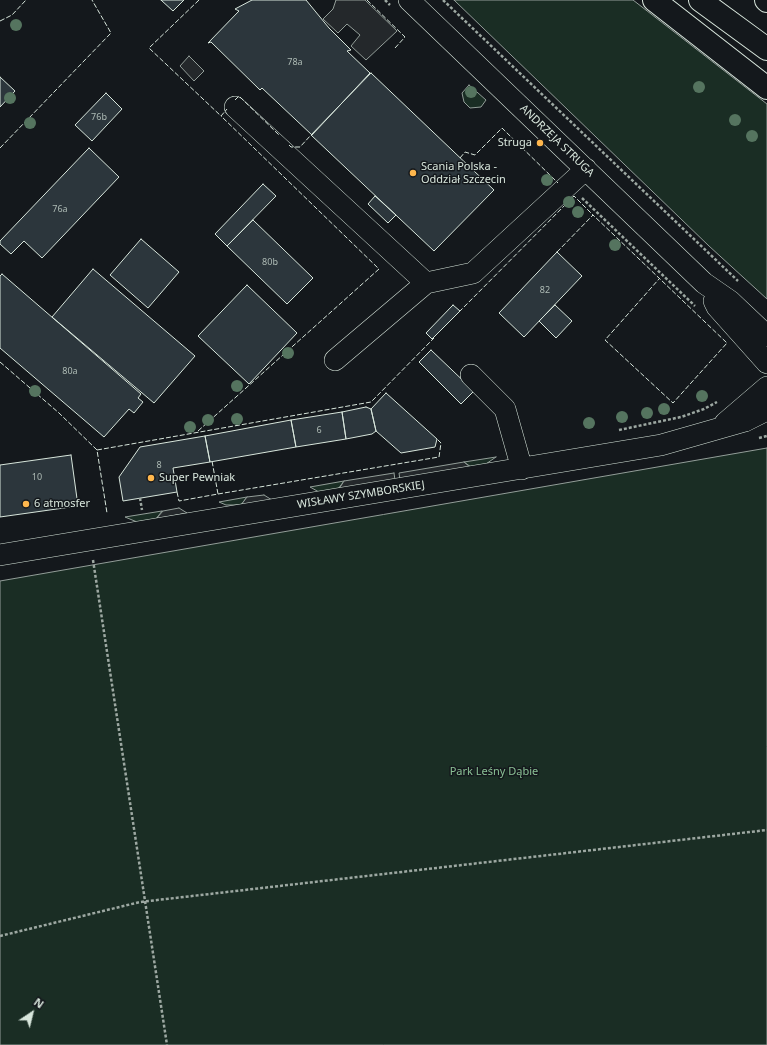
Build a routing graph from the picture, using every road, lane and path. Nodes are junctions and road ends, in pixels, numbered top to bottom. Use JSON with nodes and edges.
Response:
{"nodes":[{"id":1,"x":410,"y":0,"type":"edge"},
{"id":2,"x":443,"y":0,"type":"edge"},
{"id":3,"x":654,"y":0,"type":"edge"},
{"id":4,"x":700,"y":0,"type":"edge"},
{"id":5,"x":767,"y":49,"type":"edge"},
{"id":6,"x":767,"y":88,"type":"edge"},
{"id":7,"x":234,"y":107,"type":"dead end"},
{"id":8,"x":578,"y":176,"type":"junction"},
{"id":9,"x":426,"y":283,"type":"junction"},
{"id":10,"x":704,"y":283,"type":"junction"},
{"id":11,"x":740,"y":283,"type":"dead end"},
{"id":12,"x":696,"y":306,"type":"dead end"},
{"id":13,"x":767,"y":336,"type":"edge"},
{"id":14,"x":335,"y":360,"type":"dead end"},
{"id":15,"x":767,"y":363,"type":"edge"},
{"id":16,"x":472,"y":375,"type":"dead end"},
{"id":17,"x":767,"y":388,"type":"edge"},
{"id":18,"x":722,"y":399,"type":"dead end"},
{"id":19,"x":767,"y":410,"type":"edge"},
{"id":20,"x":721,"y":426,"type":"junction"},
{"id":21,"x":614,"y":431,"type":"dead end"},
{"id":22,"x":522,"y":469,"type":"junction"},
{"id":23,"x":140,"y":498,"type":"dead end"},
{"id":24,"x":142,"y":510,"type":"dead end"},
{"id":25,"x":90,"y":539,"type":"junction"},
{"id":26,"x":0,"y":555,"type":"edge"},
{"id":27,"x":767,"y":830,"type":"edge"},
{"id":28,"x":145,"y":902,"type":"junction"},
{"id":29,"x":0,"y":936,"type":"edge"},
{"id":30,"x":167,"y":1045,"type":"edge"}],
"edges":[{"from":1,"to":8,"type":"street","name":"ANDRZEJA STRUGA"},
{"from":2,"to":11,"type":"path"},
{"from":3,"to":6,"type":"main road"},
{"from":4,"to":5,"type":"main road"},
{"from":7,"to":9,"type":"street"},
{"from":8,"to":9,"type":"street"},
{"from":8,"to":10,"type":"street","name":"ANDRZEJA STRUGA"},
{"from":8,"to":12,"type":"path"},
{"from":9,"to":14,"type":"street"},
{"from":10,"to":13,"type":"street","name":"ANDRZEJA STRUGA"},
{"from":10,"to":15,"type":"street","name":"ANDRZEJA STRUGA"},
{"from":16,"to":22,"type":"street"},
{"from":17,"to":20,"type":"street","name":"WISŁAWY SZYMBORSKIEJ"},
{"from":18,"to":21,"type":"path"},
{"from":19,"to":20,"type":"street","name":"WISŁAWY SZYMBORSKIEJ"},
{"from":20,"to":22,"type":"street","name":"WISŁAWY SZYMBORSKIEJ"},
{"from":22,"to":25,"type":"street","name":"WISŁAWY SZYMBORSKIEJ"},
{"from":23,"to":24,"type":"path"},
{"from":25,"to":26,"type":"street","name":"WISŁAWY SZYMBORSKIEJ"},
{"from":25,"to":28,"type":"path"},
{"from":27,"to":28,"type":"path"},
{"from":28,"to":29,"type":"path"},
{"from":28,"to":30,"type":"path"}]}
